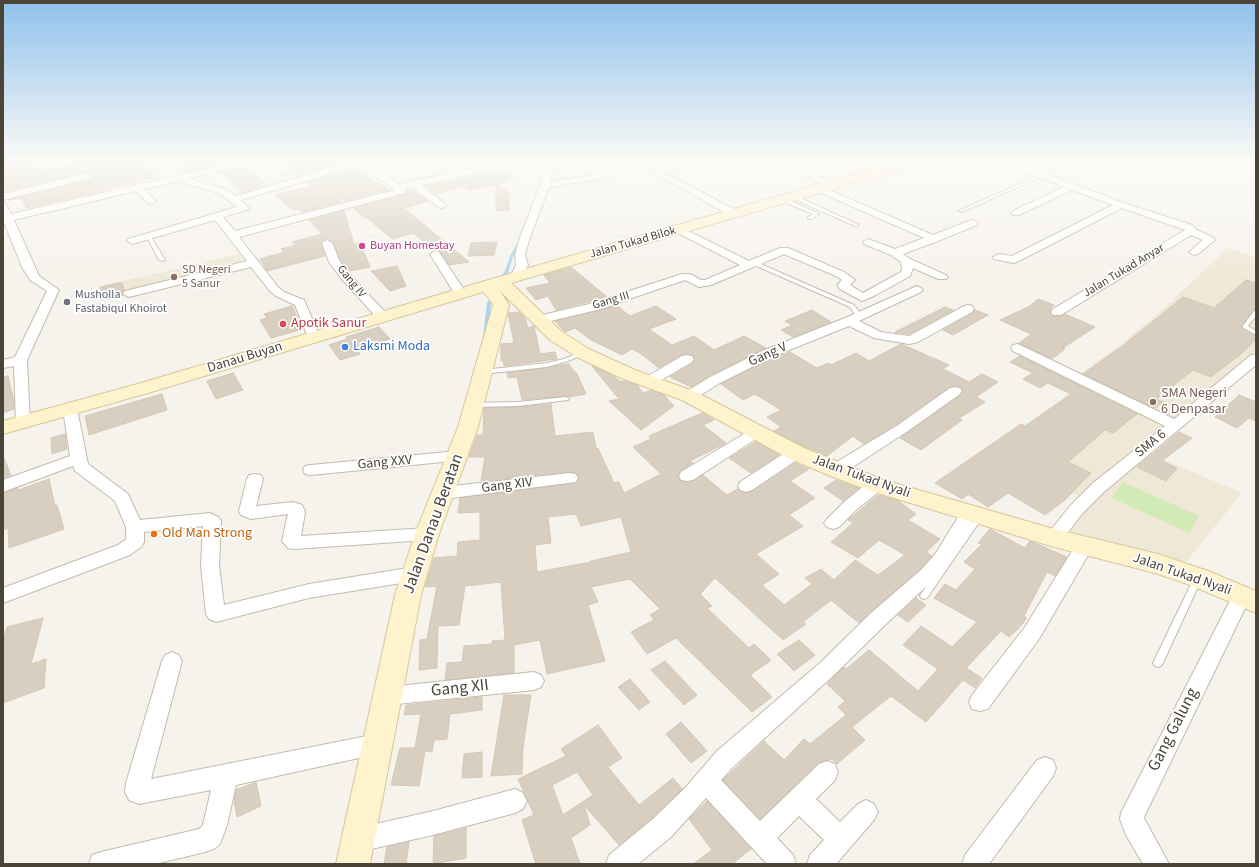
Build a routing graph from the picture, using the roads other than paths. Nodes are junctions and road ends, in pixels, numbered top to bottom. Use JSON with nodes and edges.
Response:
{"nodes":[{"id":1,"x":83,"y":200,"type":"edge"},
{"id":2,"x":236,"y":200,"type":"edge"},
{"id":3,"x":366,"y":200,"type":"edge"},
{"id":4,"x":435,"y":200,"type":"edge"},
{"id":5,"x":539,"y":200,"type":"edge"},
{"id":6,"x":709,"y":200,"type":"edge"},
{"id":7,"x":781,"y":200,"type":"edge"},
{"id":8,"x":793,"y":200,"type":"edge"},
{"id":9,"x":795,"y":200,"type":"edge"},
{"id":10,"x":852,"y":200,"type":"edge"},
{"id":11,"x":984,"y":200,"type":"edge"},
{"id":12,"x":1043,"y":200,"type":"edge"},
{"id":13,"x":1109,"y":200,"type":"edge"},
{"id":14,"x":441,"y":205,"type":"dead end"},
{"id":15,"x":1121,"y":205,"type":"junction"},
{"id":16,"x":3,"y":206,"type":"edge"},
{"id":17,"x":960,"y":211,"type":"dead end"},
{"id":18,"x":1016,"y":213,"type":"dead end"},
{"id":19,"x":734,"y":214,"type":"junction"},
{"id":20,"x":218,"y":217,"type":"junction"},
{"id":21,"x":6,"y":218,"type":"edge"},
{"id":22,"x":810,"y":218,"type":"dead end"},
{"id":23,"x":973,"y":223,"type":"dead end"},
{"id":24,"x":857,"y":225,"type":"dead end"},
{"id":25,"x":680,"y":230,"type":"junction"},
{"id":26,"x":1191,"y":231,"type":"junction"},
{"id":27,"x":233,"y":235,"type":"junction"},
{"id":28,"x":149,"y":237,"type":"junction"},
{"id":29,"x":934,"y":239,"type":"junction"},
{"id":30,"x":132,"y":241,"type":"dead end"},
{"id":31,"x":868,"y":242,"type":"dead end"},
{"id":32,"x":327,"y":243,"type":"dead end"},
{"id":33,"x":895,"y":252,"type":"junction"},
{"id":34,"x":1194,"y":252,"type":"dead end"},
{"id":35,"x":435,"y":254,"type":"dead end"},
{"id":36,"x":998,"y":257,"type":"dead end"},
{"id":37,"x":162,"y":260,"type":"dead end"},
{"id":38,"x":906,"y":261,"type":"junction"},
{"id":39,"x":253,"y":263,"type":"junction"},
{"id":40,"x":751,"y":264,"type":"junction"},
{"id":41,"x":942,"y":277,"type":"dead end"},
{"id":42,"x":504,"y":282,"type":"junction"},
{"id":43,"x":917,"y":290,"type":"dead end"},
{"id":44,"x":460,"y":293,"type":"junction"},
{"id":45,"x":129,"y":294,"type":"dead end"},
{"id":46,"x":968,"y":309,"type":"dead end"},
{"id":47,"x":1057,"y":312,"type":"dead end"},
{"id":48,"x":1256,"y":312,"type":"edge"},
{"id":49,"x":382,"y":316,"type":"junction"},
{"id":50,"x":854,"y":319,"type":"junction"},
{"id":51,"x":538,"y":320,"type":"junction"},
{"id":52,"x":1256,"y":333,"type":"edge"},
{"id":53,"x":314,"y":337,"type":"junction"},
{"id":54,"x":1018,"y":348,"type":"dead end"},
{"id":55,"x":583,"y":353,"type":"junction"},
{"id":56,"x":687,"y":359,"type":"dead end"},
{"id":57,"x":20,"y":360,"type":"junction"},
{"id":58,"x":3,"y":364,"type":"edge"},
{"id":59,"x":1253,"y":364,"type":"edge"},
{"id":60,"x":483,"y":372,"type":"junction"},
{"id":61,"x":648,"y":382,"type":"junction"},
{"id":62,"x":955,"y":391,"type":"dead end"},
{"id":63,"x":689,"y":396,"type":"junction"},
{"id":64,"x":566,"y":399,"type":"dead end"},
{"id":65,"x":475,"y":405,"type":"junction"},
{"id":66,"x":70,"y":409,"type":"junction"},
{"id":67,"x":23,"y":423,"type":"junction"},
{"id":68,"x":1174,"y":425,"type":"junction"},
{"id":69,"x":3,"y":428,"type":"edge"},
{"id":70,"x":757,"y":432,"type":"junction"},
{"id":71,"x":796,"y":453,"type":"junction"},
{"id":72,"x":458,"y":456,"type":"junction"},
{"id":73,"x":78,"y":459,"type":"junction"},
{"id":74,"x":311,"y":470,"type":"dead end"},
{"id":75,"x":836,"y":470,"type":"junction"},
{"id":76,"x":687,"y":476,"type":"dead end"},
{"id":77,"x":570,"y":478,"type":"dead end"},
{"id":78,"x":255,"y":479,"type":"dead end"},
{"id":79,"x":876,"y":484,"type":"junction"},
{"id":80,"x":3,"y":486,"type":"edge"},
{"id":81,"x":746,"y":486,"type":"dead end"},
{"id":82,"x":444,"y":493,"type":"junction"},
{"id":83,"x":974,"y":515,"type":"junction"},
{"id":84,"x":833,"y":523,"type":"dead end"},
{"id":85,"x":135,"y":527,"type":"junction"},
{"id":86,"x":427,"y":534,"type":"junction"},
{"id":87,"x":1054,"y":538,"type":"junction"},
{"id":88,"x":1085,"y":545,"type":"junction"},
{"id":89,"x":414,"y":574,"type":"junction"},
{"id":90,"x":1198,"y":578,"type":"junction"},
{"id":91,"x":3,"y":596,"type":"edge"},
{"id":92,"x":924,"y":596,"type":"dead end"},
{"id":93,"x":1249,"y":599,"type":"edge"},
{"id":94,"x":172,"y":661,"type":"dead end"},
{"id":95,"x":1158,"y":663,"type":"dead end"},
{"id":96,"x":534,"y":681,"type":"dead end"},
{"id":97,"x":387,"y":696,"type":"junction"},
{"id":98,"x":980,"y":702,"type":"dead end"},
{"id":99,"x":377,"y":744,"type":"junction"},
{"id":100,"x":1045,"y":768,"type":"dead end"},
{"id":101,"x":827,"y":772,"type":"dead end"},
{"id":102,"x":226,"y":776,"type":"junction"},
{"id":103,"x":706,"y":781,"type":"junction"},
{"id":104,"x":799,"y":800,"type":"junction"},
{"id":105,"x":515,"y":801,"type":"dead end"},
{"id":106,"x":866,"y":812,"type":"dead end"},
{"id":107,"x":760,"y":838,"type":"junction"},
{"id":108,"x":840,"y":839,"type":"junction"},
{"id":109,"x":358,"y":840,"type":"junction"},
{"id":110,"x":101,"y":864,"type":"edge"},
{"id":111,"x":353,"y":864,"type":"edge"},
{"id":112,"x":618,"y":864,"type":"edge"},
{"id":113,"x":784,"y":864,"type":"edge"},
{"id":114,"x":819,"y":864,"type":"edge"},
{"id":115,"x":974,"y":864,"type":"edge"},
{"id":116,"x":1157,"y":864,"type":"edge"}],
"edges":[{"from":1,"to":21,"type":"street"},
{"from":2,"to":20,"type":"street"},
{"from":3,"to":27,"type":"street"},
{"from":4,"to":14,"type":"street"},
{"from":5,"to":42,"type":"street"},
{"from":6,"to":19,"type":"street"},
{"from":7,"to":19,"type":"street","name":"Jalan Tukad Bilok"},
{"from":8,"to":22,"type":"lane"},
{"from":9,"to":24,"type":"lane"},
{"from":10,"to":29,"type":"street"},
{"from":11,"to":17,"type":"lane"},
{"from":12,"to":18,"type":"street"},
{"from":13,"to":15,"type":"street"},
{"from":15,"to":26,"type":"street"},
{"from":15,"to":36,"type":"street"},
{"from":16,"to":21,"type":"street"},
{"from":19,"to":25,"type":"street","name":"Jalan Tukad Bilok"},
{"from":20,"to":27,"type":"street"},
{"from":20,"to":28,"type":"street"},
{"from":21,"to":57,"type":"street"},
{"from":23,"to":29,"type":"street"},
{"from":25,"to":40,"type":"street"},
{"from":25,"to":42,"type":"street","name":"Jalan Tukad Bilok"},
{"from":26,"to":34,"type":"street"},
{"from":26,"to":47,"type":"street","name":"Jalan Tukad Anyar"},
{"from":27,"to":39,"type":"street"},
{"from":28,"to":30,"type":"street"},
{"from":28,"to":37,"type":"lane"},
{"from":29,"to":33,"type":"street"},
{"from":31,"to":33,"type":"street"},
{"from":32,"to":49,"type":"street","name":"Gang IV"},
{"from":33,"to":38,"type":"street"},
{"from":35,"to":44,"type":"street"},
{"from":38,"to":40,"type":"street"},
{"from":38,"to":41,"type":"street"},
{"from":39,"to":45,"type":"street"},
{"from":39,"to":53,"type":"street"},
{"from":40,"to":50,"type":"lane"},
{"from":40,"to":51,"type":"street","name":"Gang III"},
{"from":42,"to":44,"type":"street","name":"Danau Buyan"},
{"from":42,"to":51,"type":"street","name":"Jalan Tukad Nyali"},
{"from":42,"to":60,"type":"street","name":"Jalan Danau Beratan"},
{"from":43,"to":50,"type":"street","name":"Gang V"},
{"from":44,"to":49,"type":"street","name":"Danau Buyan"},
{"from":46,"to":50,"type":"street"},
{"from":48,"to":52,"type":"lane"},
{"from":49,"to":53,"type":"street","name":"Danau Buyan"},
{"from":50,"to":63,"type":"street","name":"Gang V"},
{"from":51,"to":55,"type":"street","name":"Jalan Tukad Nyali"},
{"from":53,"to":66,"type":"street","name":"Danau Buyan"},
{"from":54,"to":68,"type":"street"},
{"from":55,"to":60,"type":"lane"},
{"from":55,"to":61,"type":"street","name":"Jalan Tukad Nyali"},
{"from":56,"to":61,"type":"street"},
{"from":57,"to":58,"type":"street"},
{"from":57,"to":67,"type":"street"},
{"from":59,"to":68,"type":"street","name":"SMA 6"},
{"from":60,"to":65,"type":"street","name":"Jalan Danau Beratan"},
{"from":61,"to":63,"type":"street","name":"Jalan Tukad Nyali"},
{"from":62,"to":75,"type":"street"},
{"from":63,"to":70,"type":"street","name":"Jalan Tukad Nyali"},
{"from":64,"to":65,"type":"lane"},
{"from":65,"to":72,"type":"street","name":"Jalan Danau Beratan"},
{"from":66,"to":67,"type":"street","name":"Danau Buyan"},
{"from":66,"to":73,"type":"street"},
{"from":67,"to":69,"type":"street","name":"Danau Buyan"},
{"from":68,"to":87,"type":"street","name":"SMA 6"},
{"from":70,"to":71,"type":"street","name":"Jalan Tukad Nyali"},
{"from":70,"to":76,"type":"street"},
{"from":71,"to":75,"type":"street","name":"Jalan Tukad Nyali"},
{"from":71,"to":81,"type":"street"},
{"from":72,"to":74,"type":"street","name":"Gang XXV"},
{"from":72,"to":82,"type":"street","name":"Jalan Danau Beratan"},
{"from":73,"to":80,"type":"street"},
{"from":73,"to":85,"type":"street"},
{"from":75,"to":79,"type":"street","name":"Jalan Tukad Nyali"},
{"from":77,"to":82,"type":"street","name":"Gang XIV"},
{"from":78,"to":86,"type":"street"},
{"from":79,"to":83,"type":"street","name":"Jalan Tukad Nyali"},
{"from":79,"to":84,"type":"street"},
{"from":82,"to":86,"type":"street","name":"Jalan Danau Beratan"},
{"from":83,"to":87,"type":"street","name":"Jalan Tukad Nyali"},
{"from":83,"to":92,"type":"lane"},
{"from":83,"to":103,"type":"street"},
{"from":85,"to":89,"type":"street"},
{"from":85,"to":91,"type":"street"},
{"from":86,"to":89,"type":"street","name":"Jalan Danau Beratan"},
{"from":87,"to":88,"type":"street","name":"Jalan Tukad Nyali"},
{"from":88,"to":90,"type":"street","name":"Jalan Tukad Nyali"},
{"from":88,"to":98,"type":"street"},
{"from":89,"to":97,"type":"street","name":"Jalan Danau Beratan"},
{"from":90,"to":93,"type":"street","name":"Jalan Tukad Nyali"},
{"from":90,"to":95,"type":"lane"},
{"from":93,"to":116,"type":"street","name":"Gang Galung"},
{"from":94,"to":102,"type":"street"},
{"from":96,"to":97,"type":"street","name":"Gang XII"},
{"from":97,"to":99,"type":"street","name":"Jalan Danau Beratan"},
{"from":99,"to":102,"type":"street"},
{"from":99,"to":109,"type":"street","name":"Jalan Danau Beratan"},
{"from":100,"to":115,"type":"street"},
{"from":101,"to":104,"type":"street"},
{"from":102,"to":110,"type":"street"},
{"from":103,"to":107,"type":"street"},
{"from":103,"to":112,"type":"street"},
{"from":104,"to":107,"type":"street"},
{"from":104,"to":108,"type":"street"},
{"from":105,"to":109,"type":"street"},
{"from":106,"to":108,"type":"street"},
{"from":107,"to":113,"type":"street"},
{"from":108,"to":114,"type":"street"},
{"from":109,"to":111,"type":"street","name":"Jalan Danau Beratan"}]}
